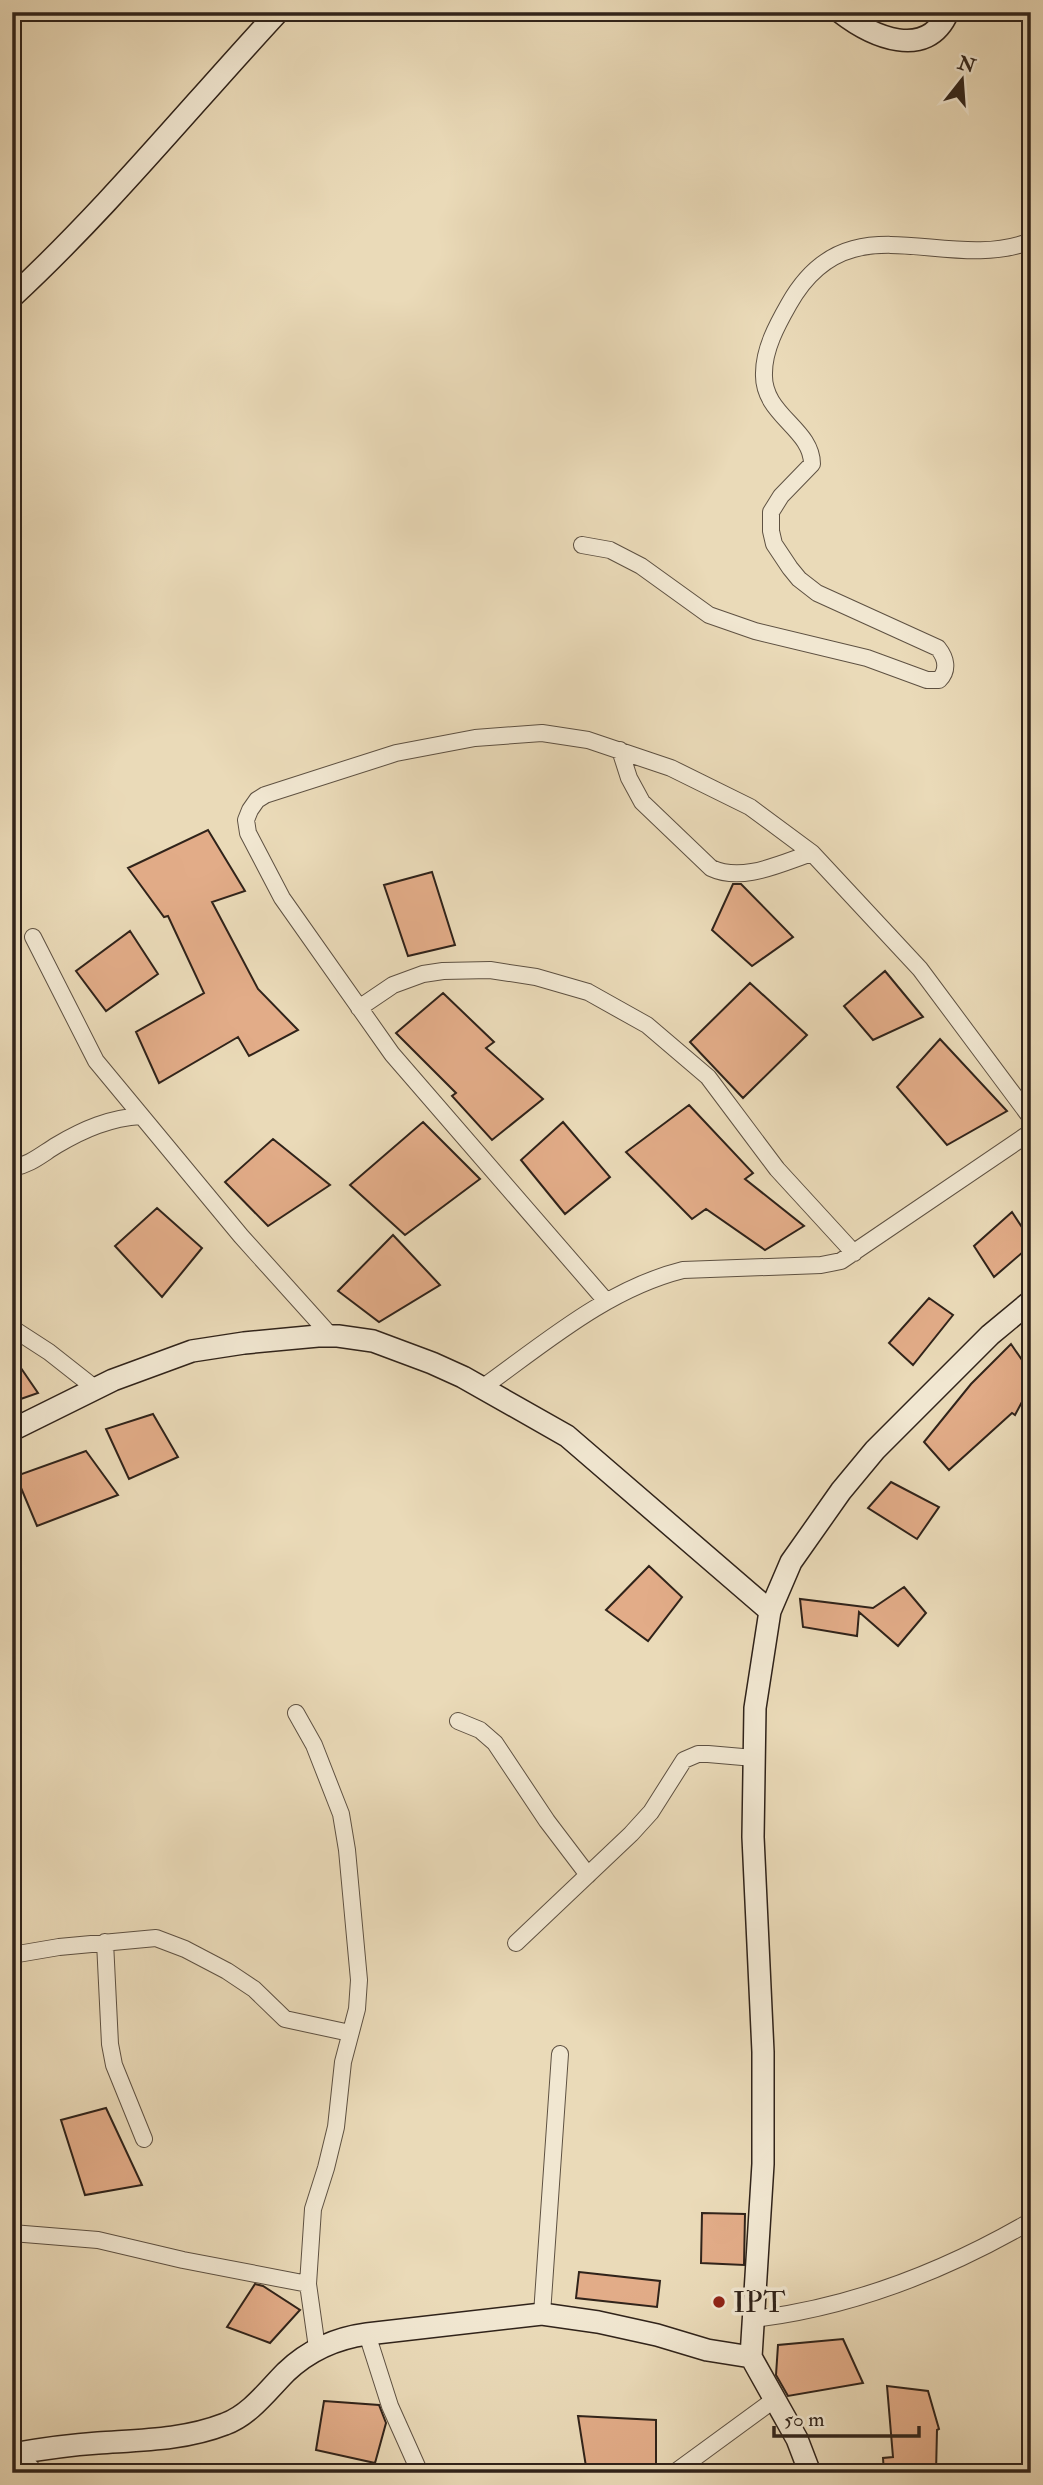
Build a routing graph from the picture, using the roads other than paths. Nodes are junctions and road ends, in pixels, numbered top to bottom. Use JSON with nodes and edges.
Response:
{"nodes":[{"id":1,"x":278,"y":12,"type":"edge"},
{"id":2,"x":840,"y":12,"type":"edge"},
{"id":3,"x":948,"y":12,"type":"edge"},
{"id":4,"x":1031,"y":241,"type":"edge"},
{"id":5,"x":12,"y":297,"type":"edge"},
{"id":6,"x":582,"y":545,"type":"dead end"},
{"id":7,"x":620,"y":750,"type":"junction"},
{"id":8,"x":812,"y":853,"type":"junction"},
{"id":9,"x":33,"y":937,"type":"dead end"},
{"id":10,"x":359,"y":1008,"type":"junction"},
{"id":11,"x":141,"y":1116,"type":"junction"},
{"id":12,"x":1031,"y":1118,"type":"edge"},
{"id":13,"x":1031,"y":1132,"type":"edge"},
{"id":14,"x":12,"y":1168,"type":"edge"},
{"id":15,"x":854,"y":1253,"type":"junction"},
{"id":16,"x":606,"y":1301,"type":"junction"},
{"id":17,"x":1031,"y":1301,"type":"edge"},
{"id":18,"x":12,"y":1328,"type":"edge"},
{"id":19,"x":331,"y":1336,"type":"junction"},
{"id":20,"x":482,"y":1388,"type":"junction"},
{"id":21,"x":96,"y":1389,"type":"junction"},
{"id":22,"x":12,"y":1430,"type":"edge"},
{"id":23,"x":770,"y":1611,"type":"junction"},
{"id":24,"x":296,"y":1713,"type":"dead end"},
{"id":25,"x":458,"y":1721,"type":"dead end"},
{"id":26,"x":754,"y":1758,"type":"junction"},
{"id":27,"x":588,"y":1874,"type":"junction"},
{"id":28,"x":105,"y":1942,"type":"junction"},
{"id":29,"x":516,"y":1943,"type":"dead end"},
{"id":30,"x":12,"y":1955,"type":"edge"},
{"id":31,"x":350,"y":2033,"type":"junction"},
{"id":32,"x":560,"y":2054,"type":"dead end"},
{"id":33,"x":144,"y":2139,"type":"dead end"},
{"id":34,"x":1031,"y":2221,"type":"edge"},
{"id":35,"x":12,"y":2233,"type":"edge"},
{"id":36,"x":308,"y":2284,"type":"junction"},
{"id":37,"x":542,"y":2314,"type":"junction"},
{"id":38,"x":754,"y":2319,"type":"junction"},
{"id":39,"x":368,"y":2334,"type":"junction"},
{"id":40,"x":317,"y":2348,"type":"junction"},
{"id":41,"x":751,"y":2357,"type":"junction"},
{"id":42,"x":775,"y":2399,"type":"junction"},
{"id":43,"x":15,"y":2454,"type":"edge"},
{"id":44,"x":36,"y":2473,"type":"edge"},
{"id":45,"x":420,"y":2473,"type":"edge"},
{"id":46,"x":674,"y":2473,"type":"edge"},
{"id":47,"x":810,"y":2473,"type":"edge"}],
"edges":[{"from":1,"to":5,"type":"main road"},
{"from":2,"to":3,"type":"main road"},
{"from":4,"to":6,"type":"street"},
{"from":7,"to":8,"type":"street"},
{"from":7,"to":8,"type":"street"},
{"from":7,"to":10,"type":"street"},
{"from":8,"to":12,"type":"street"},
{"from":9,"to":11,"type":"street"},
{"from":10,"to":15,"type":"street"},
{"from":10,"to":16,"type":"street"},
{"from":11,"to":14,"type":"street"},
{"from":11,"to":19,"type":"street"},
{"from":13,"to":15,"type":"street"},
{"from":15,"to":16,"type":"street"},
{"from":16,"to":20,"type":"street"},
{"from":17,"to":23,"type":"main road"},
{"from":18,"to":21,"type":"street"},
{"from":19,"to":20,"type":"main road"},
{"from":19,"to":21,"type":"main road"},
{"from":20,"to":23,"type":"main road"},
{"from":21,"to":22,"type":"main road"},
{"from":23,"to":26,"type":"main road"},
{"from":24,"to":31,"type":"street"},
{"from":25,"to":27,"type":"street"},
{"from":26,"to":27,"type":"street"},
{"from":26,"to":38,"type":"main road"},
{"from":27,"to":29,"type":"street"},
{"from":28,"to":30,"type":"street"},
{"from":28,"to":31,"type":"street"},
{"from":28,"to":33,"type":"street"},
{"from":31,"to":36,"type":"street"},
{"from":32,"to":37,"type":"street"},
{"from":34,"to":38,"type":"street"},
{"from":35,"to":36,"type":"street"},
{"from":36,"to":40,"type":"street"},
{"from":37,"to":39,"type":"main road"},
{"from":37,"to":41,"type":"main road"},
{"from":38,"to":41,"type":"main road"},
{"from":39,"to":40,"type":"main road"},
{"from":39,"to":45,"type":"street"},
{"from":40,"to":43,"type":"main road"},
{"from":41,"to":42,"type":"main road"},
{"from":42,"to":46,"type":"street"},
{"from":42,"to":47,"type":"main road"},
{"from":43,"to":44,"type":"street"}]}
